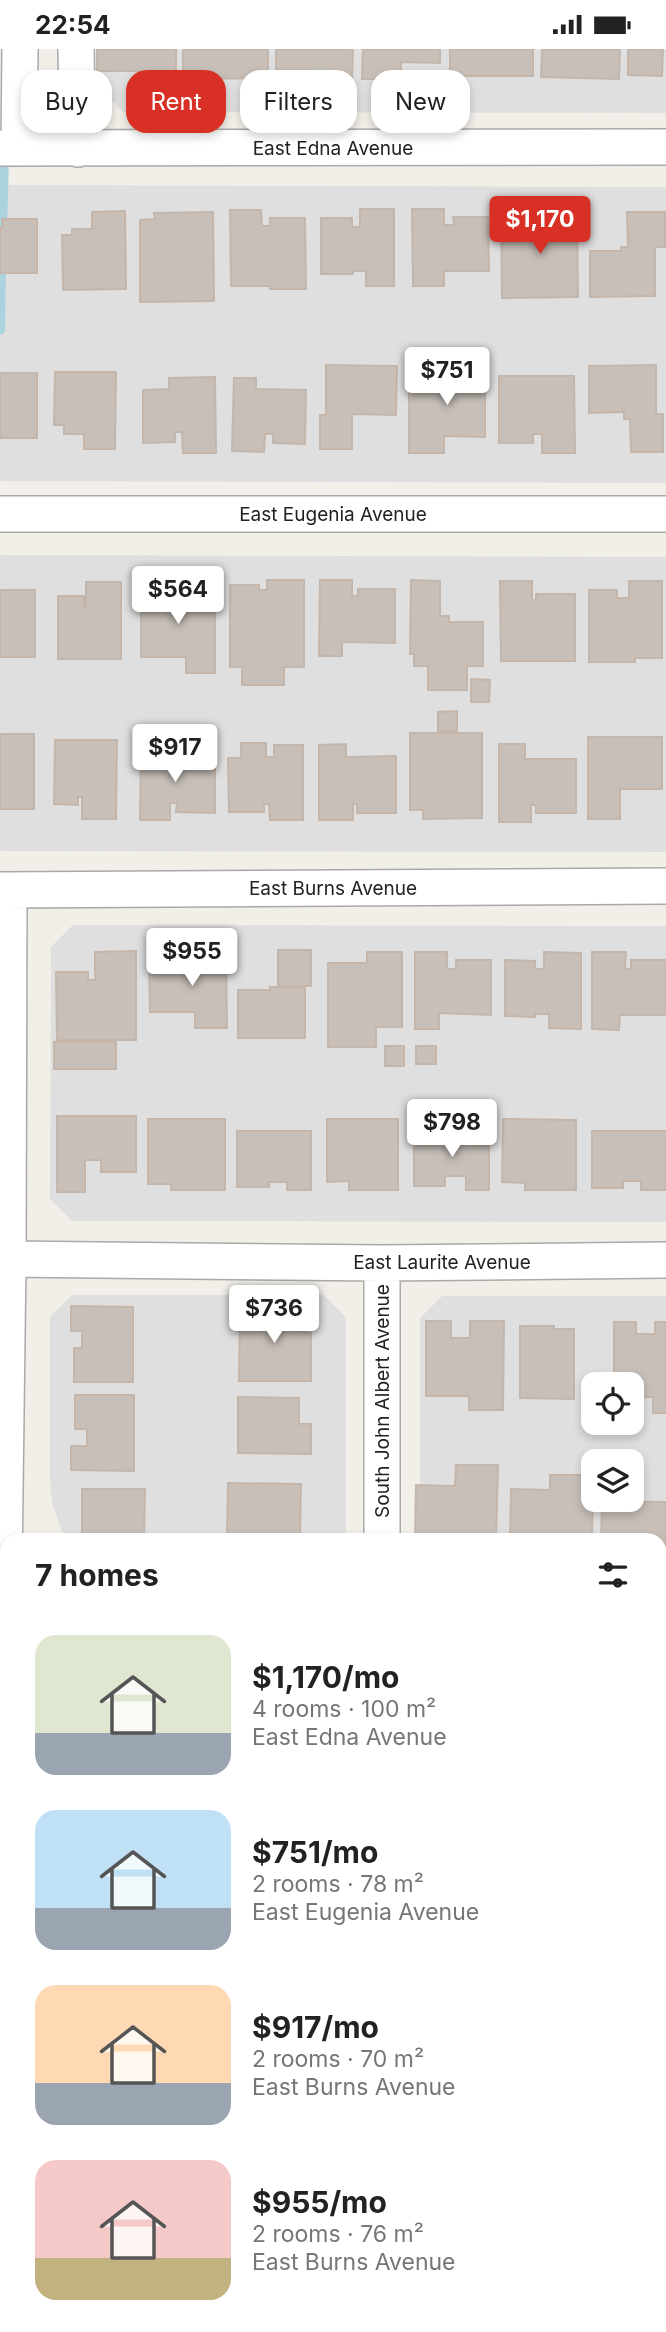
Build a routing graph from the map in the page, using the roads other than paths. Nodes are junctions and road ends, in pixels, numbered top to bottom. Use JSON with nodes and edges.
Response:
{"nodes":[{"id":1,"x":20,"y":49,"type":"edge"},
{"id":2,"x":76,"y":49,"type":"edge"},
{"id":3,"x":666,"y":147,"type":"edge"},
{"id":4,"x":9,"y":148,"type":"edge"},
{"id":5,"x":78,"y":149,"type":"junction"},
{"id":6,"x":0,"y":514,"type":"edge"},
{"id":7,"x":666,"y":514,"type":"edge"},
{"id":8,"x":666,"y":886,"type":"edge"},
{"id":9,"x":4,"y":890,"type":"edge"},
{"id":10,"x":8,"y":1259,"type":"junction"},
{"id":11,"x":666,"y":1260,"type":"edge"},
{"id":12,"x":382,"y":1263,"type":"junction"},
{"id":13,"x":3,"y":1533,"type":"edge"},
{"id":14,"x":382,"y":1533,"type":"edge"}],
"edges":[{"from":1,"to":4,"type":"street"},
{"from":2,"to":5,"type":"street"},
{"from":3,"to":5,"type":"street","name":"East Edna Avenue"},
{"from":4,"to":5,"type":"street","name":"East Edna Avenue"},
{"from":6,"to":7,"type":"street","name":"East Eugenia Avenue"},
{"from":8,"to":9,"type":"street","name":"East Burns Avenue"},
{"from":9,"to":10,"type":"street"},
{"from":10,"to":12,"type":"street","name":"East Laurite Avenue"},
{"from":10,"to":13,"type":"street"},
{"from":11,"to":12,"type":"street","name":"East Laurite Avenue"},
{"from":12,"to":14,"type":"street","name":"South John Albert Avenue"}]}
